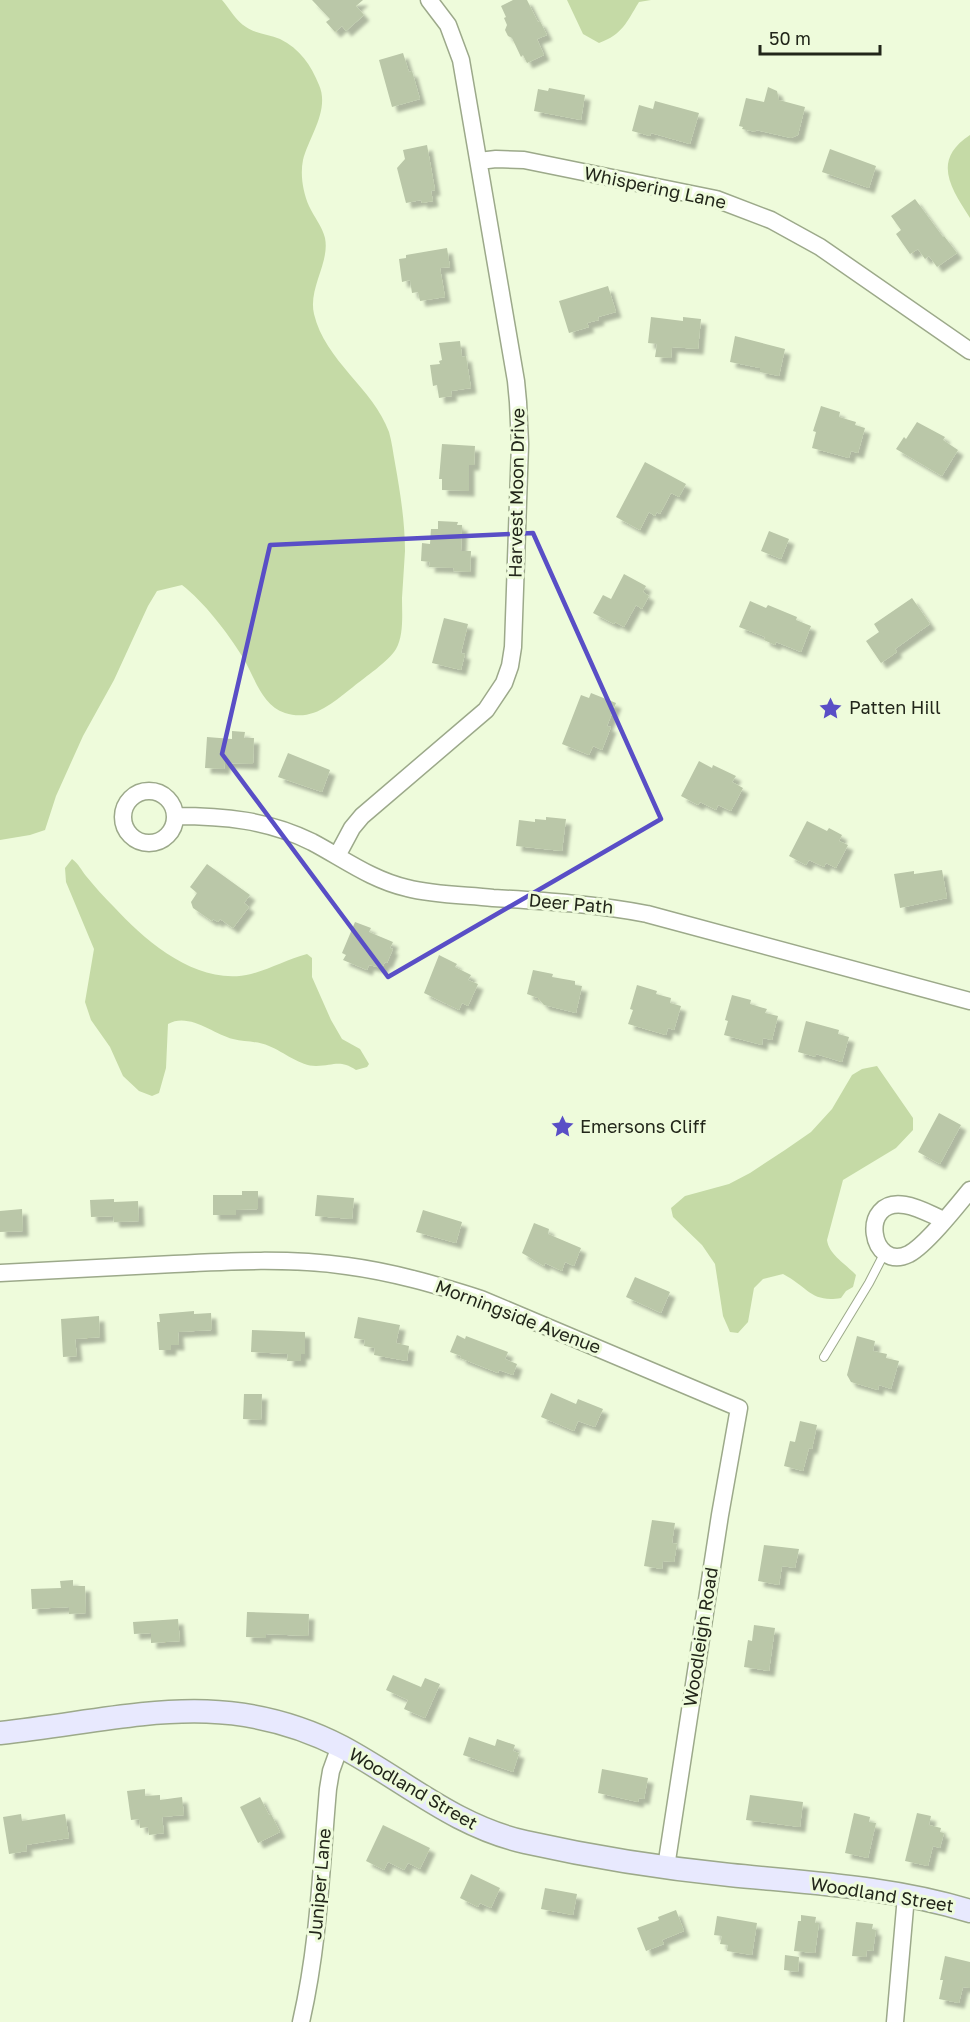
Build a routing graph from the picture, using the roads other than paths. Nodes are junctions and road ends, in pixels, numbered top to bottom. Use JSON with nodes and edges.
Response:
{"nodes":[{"id":1,"x":429,"y":0,"type":"edge"},
{"id":2,"x":479,"y":161,"type":"junction"},
{"id":3,"x":970,"y":351,"type":"edge"},
{"id":4,"x":175,"y":816,"type":"dead end"},
{"id":5,"x":337,"y":856,"type":"junction"},
{"id":6,"x":970,"y":1001,"type":"edge"},
{"id":7,"x":970,"y":1190,"type":"edge"},
{"id":8,"x":944,"y":1220,"type":"junction"},
{"id":9,"x":885,"y":1252,"type":"junction"},
{"id":10,"x":0,"y":1273,"type":"edge"},
{"id":11,"x":824,"y":1357,"type":"dead end"},
{"id":12,"x":739,"y":1408,"type":"joint"},
{"id":13,"x":0,"y":1732,"type":"edge"},
{"id":14,"x":340,"y":1746,"type":"junction"},
{"id":15,"x":666,"y":1867,"type":"junction"},
{"id":16,"x":906,"y":1896,"type":"junction"},
{"id":17,"x":970,"y":1911,"type":"edge"},
{"id":18,"x":301,"y":2022,"type":"edge"},
{"id":19,"x":895,"y":2022,"type":"edge"}],
"edges":[{"from":1,"to":2,"type":"street","name":"Harvest Moon Drive"},
{"from":2,"to":3,"type":"street","name":"Whispering Lane"},
{"from":2,"to":5,"type":"street","name":"Harvest Moon Drive"},
{"from":4,"to":5,"type":"street","name":"Deer Path"},
{"from":5,"to":6,"type":"street","name":"Deer Path"},
{"from":7,"to":8,"type":"street"},
{"from":8,"to":9,"type":"street"},
{"from":8,"to":9,"type":"street"},
{"from":9,"to":11,"type":"lane"},
{"from":10,"to":12,"type":"street","name":"Morningside Avenue"},
{"from":12,"to":15,"type":"street","name":"Woodleigh Road"},
{"from":13,"to":14,"type":"street","name":"Woodland Street"},
{"from":14,"to":15,"type":"street","name":"Woodland Street"},
{"from":14,"to":18,"type":"street","name":"Juniper Lane"},
{"from":15,"to":16,"type":"street","name":"Woodland Street"},
{"from":16,"to":17,"type":"street","name":"Woodland Street"},
{"from":16,"to":19,"type":"street"}]}
